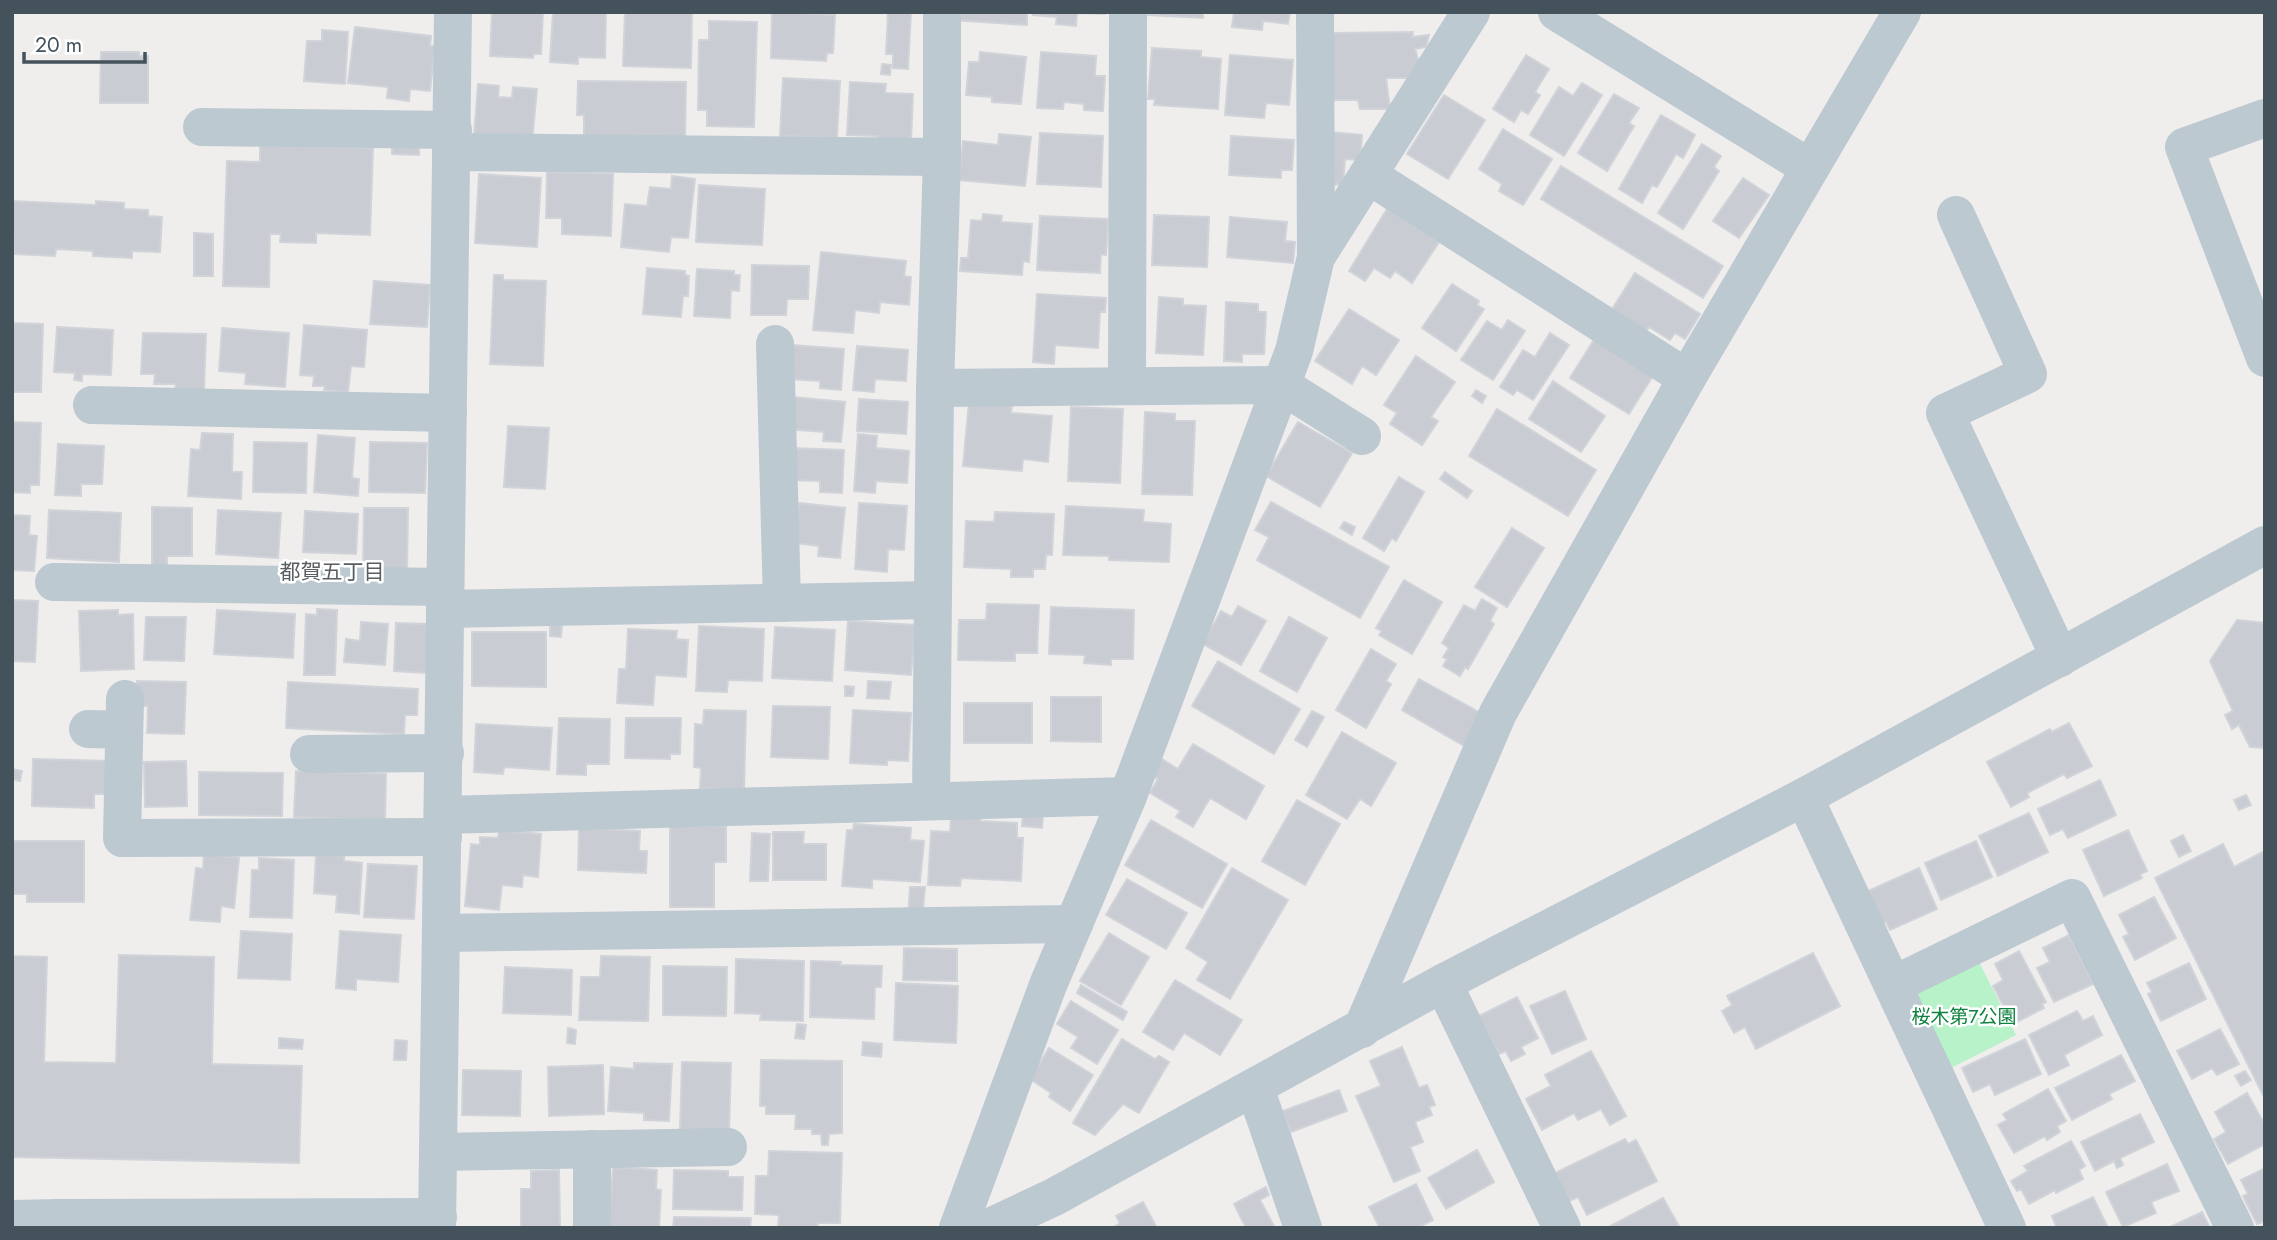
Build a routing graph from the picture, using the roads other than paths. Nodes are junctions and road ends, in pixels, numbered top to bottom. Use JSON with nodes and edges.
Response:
{"nodes":[{"id":1,"x":453,"y":12,"type":"edge"},
{"id":2,"x":942,"y":12,"type":"edge"},
{"id":3,"x":1128,"y":12,"type":"edge"},
{"id":4,"x":1315,"y":12,"type":"edge"},
{"id":5,"x":1471,"y":12,"type":"edge"},
{"id":6,"x":1558,"y":12,"type":"edge"},
{"id":7,"x":1902,"y":12,"type":"edge"},
{"id":8,"x":2265,"y":118,"type":"edge"},
{"id":9,"x":202,"y":127,"type":"dead end"},
{"id":10,"x":452,"y":141,"type":"junction"},
{"id":11,"x":942,"y":157,"type":"junction"},
{"id":12,"x":1811,"y":168,"type":"junction"},
{"id":13,"x":1368,"y":175,"type":"junction"},
{"id":14,"x":1956,"y":215,"type":"dead end"},
{"id":15,"x":1316,"y":257,"type":"junction"},
{"id":16,"x":775,"y":344,"type":"dead end"},
{"id":17,"x":2265,"y":358,"type":"edge"},
{"id":18,"x":1687,"y":378,"type":"junction"},
{"id":19,"x":1127,"y":385,"type":"junction"},
{"id":20,"x":1281,"y":385,"type":"junction"},
{"id":21,"x":935,"y":388,"type":"junction"},
{"id":22,"x":92,"y":405,"type":"dead end"},
{"id":23,"x":448,"y":413,"type":"junction"},
{"id":24,"x":1362,"y":436,"type":"dead end"},
{"id":25,"x":2265,"y":545,"type":"edge"},
{"id":26,"x":54,"y":582,"type":"dead end"},
{"id":27,"x":445,"y":598,"type":"junction"},
{"id":28,"x":932,"y":600,"type":"junction"},
{"id":29,"x":782,"y":603,"type":"junction"},
{"id":30,"x":2060,"y":658,"type":"junction"},
{"id":31,"x":113,"y":719,"type":"dead end"},
{"id":32,"x":445,"y":753,"type":"junction"},
{"id":33,"x":310,"y":754,"type":"dead end"},
{"id":34,"x":1128,"y":796,"type":"junction"},
{"id":35,"x":1804,"y":797,"type":"junction"},
{"id":36,"x":931,"y":801,"type":"junction"},
{"id":37,"x":443,"y":826,"type":"junction"},
{"id":38,"x":1074,"y":924,"type":"junction"},
{"id":39,"x":441,"y":933,"type":"junction"},
{"id":40,"x":1443,"y":983,"type":"junction"},
{"id":41,"x":1893,"y":985,"type":"junction"},
{"id":42,"x":1362,"y":1029,"type":"junction"},
{"id":43,"x":1255,"y":1088,"type":"junction"},
{"id":44,"x":728,"y":1147,"type":"dead end"},
{"id":45,"x":592,"y":1149,"type":"junction"},
{"id":46,"x":438,"y":1152,"type":"junction"},
{"id":47,"x":12,"y":1219,"type":"edge"},
{"id":48,"x":438,"y":1222,"type":"edge"},
{"id":49,"x":58,"y":1223,"type":"edge"},
{"id":50,"x":592,"y":1228,"type":"edge"},
{"id":51,"x":958,"y":1228,"type":"edge"},
{"id":52,"x":988,"y":1228,"type":"edge"},
{"id":53,"x":1303,"y":1228,"type":"edge"},
{"id":54,"x":1562,"y":1228,"type":"edge"},
{"id":55,"x":2007,"y":1228,"type":"edge"},
{"id":56,"x":2235,"y":1228,"type":"edge"}],
"edges":[{"from":1,"to":10,"type":"street"},
{"from":2,"to":11,"type":"street"},
{"from":3,"to":19,"type":"street"},
{"from":4,"to":15,"type":"street"},
{"from":5,"to":13,"type":"street"},
{"from":6,"to":12,"type":"street"},
{"from":7,"to":12,"type":"street"},
{"from":8,"to":17,"type":"street"},
{"from":9,"to":10,"type":"street"},
{"from":10,"to":11,"type":"street"},
{"from":10,"to":23,"type":"street"},
{"from":11,"to":21,"type":"street"},
{"from":12,"to":18,"type":"street"},
{"from":13,"to":15,"type":"street"},
{"from":13,"to":18,"type":"street"},
{"from":14,"to":30,"type":"street"},
{"from":15,"to":20,"type":"street"},
{"from":16,"to":29,"type":"street"},
{"from":18,"to":42,"type":"street"},
{"from":19,"to":20,"type":"street"},
{"from":19,"to":21,"type":"street"},
{"from":20,"to":24,"type":"street"},
{"from":20,"to":34,"type":"street"},
{"from":21,"to":28,"type":"street"},
{"from":22,"to":23,"type":"street"},
{"from":23,"to":27,"type":"street"},
{"from":25,"to":30,"type":"street"},
{"from":26,"to":27,"type":"street"},
{"from":27,"to":29,"type":"street"},
{"from":27,"to":32,"type":"street"},
{"from":28,"to":29,"type":"street"},
{"from":28,"to":36,"type":"street"},
{"from":30,"to":35,"type":"street"},
{"from":31,"to":37,"type":"street"},
{"from":32,"to":33,"type":"street"},
{"from":32,"to":37,"type":"street"},
{"from":34,"to":36,"type":"street"},
{"from":34,"to":38,"type":"street"},
{"from":35,"to":40,"type":"street"},
{"from":35,"to":41,"type":"street"},
{"from":36,"to":37,"type":"street"},
{"from":37,"to":39,"type":"street"},
{"from":38,"to":39,"type":"street"},
{"from":38,"to":51,"type":"street"},
{"from":39,"to":46,"type":"street"},
{"from":40,"to":42,"type":"street"},
{"from":40,"to":54,"type":"street"},
{"from":41,"to":55,"type":"street"},
{"from":41,"to":56,"type":"street"},
{"from":42,"to":43,"type":"street"},
{"from":43,"to":52,"type":"street"},
{"from":43,"to":53,"type":"street"},
{"from":44,"to":45,"type":"street"},
{"from":45,"to":46,"type":"street"},
{"from":45,"to":50,"type":"street"},
{"from":46,"to":48,"type":"street"},
{"from":47,"to":49,"type":"street"},
{"from":48,"to":49,"type":"street"}]}
